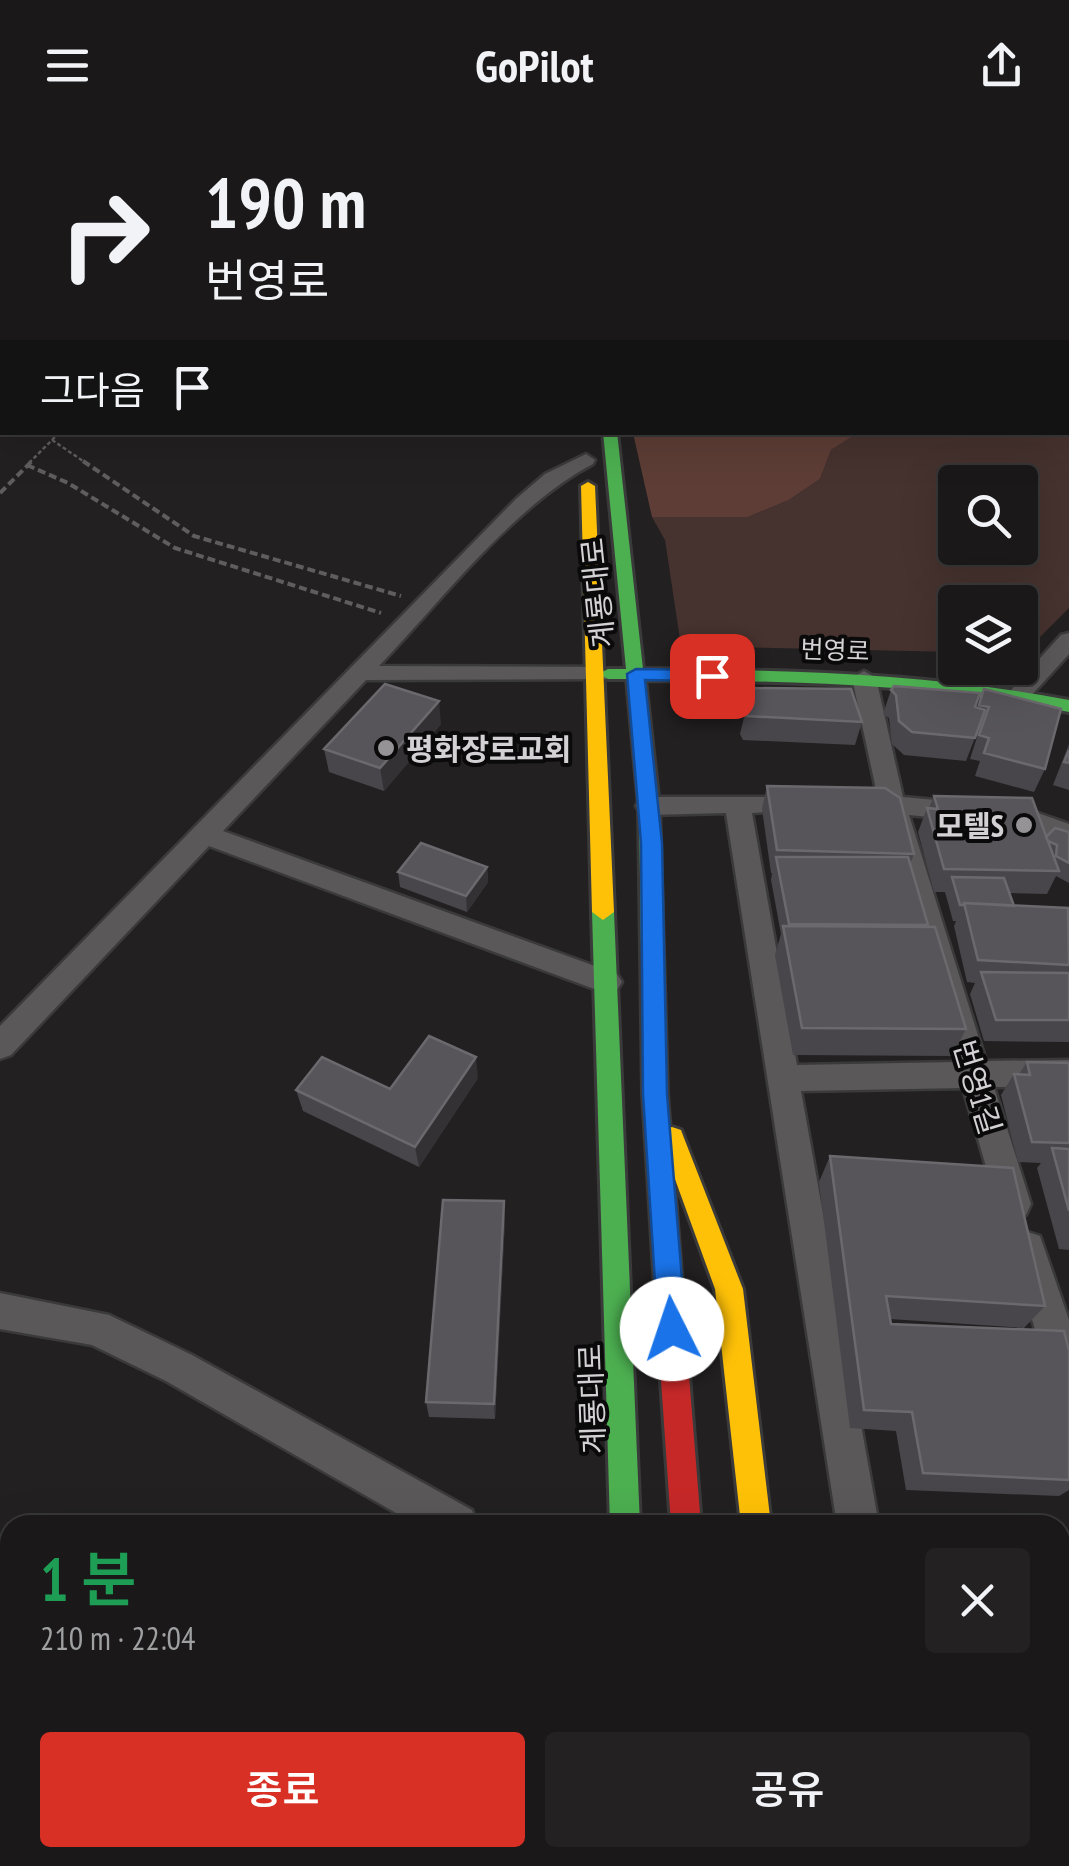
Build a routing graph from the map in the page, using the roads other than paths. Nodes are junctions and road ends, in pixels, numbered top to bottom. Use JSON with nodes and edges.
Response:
{"nodes":[{"id":1,"x":584,"y":435,"type":"edge"},
{"id":2,"x":610,"y":435,"type":"edge"},
{"id":3,"x":586,"y":460,"type":"junction"},
{"id":4,"x":1069,"y":640,"type":"edge"},
{"id":5,"x":358,"y":674,"type":"junction"},
{"id":6,"x":598,"y":674,"type":"junction"},
{"id":7,"x":636,"y":674,"type":"junction"},
{"id":8,"x":864,"y":678,"type":"junction"},
{"id":9,"x":1021,"y":692,"type":"junction"},
{"id":10,"x":1069,"y":706,"type":"edge"},
{"id":11,"x":892,"y":802,"type":"junction"},
{"id":12,"x":738,"y":803,"type":"junction"},
{"id":13,"x":649,"y":806,"type":"junction"},
{"id":14,"x":204,"y":834,"type":"junction"},
{"id":15,"x":1069,"y":834,"type":"edge"},
{"id":16,"x":607,"y":982,"type":"junction"},
{"id":17,"x":0,"y":1046,"type":"edge"},
{"id":18,"x":1069,"y":1073,"type":"edge"},
{"id":19,"x":974,"y":1075,"type":"junction"},
{"id":20,"x":784,"y":1078,"type":"junction"},
{"id":21,"x":655,"y":1094,"type":"junction"},
{"id":22,"x":0,"y":1311,"type":"edge"},
{"id":23,"x":1069,"y":1378,"type":"edge"},
{"id":24,"x":439,"y":1515,"type":"edge"},
{"id":25,"x":625,"y":1515,"type":"edge"},
{"id":26,"x":685,"y":1515,"type":"edge"},
{"id":27,"x":755,"y":1515,"type":"edge"},
{"id":28,"x":856,"y":1515,"type":"edge"}],
"edges":[{"from":1,"to":3,"type":"street","name":"계룡대로"},
{"from":2,"to":7,"type":"street","name":"계룡대로"},
{"from":3,"to":5,"type":"street"},
{"from":3,"to":6,"type":"street","name":"계룡대로"},
{"from":4,"to":9,"type":"street"},
{"from":5,"to":6,"type":"street"},
{"from":5,"to":14,"type":"street"},
{"from":6,"to":7,"type":"street","name":"번영로"},
{"from":6,"to":16,"type":"street","name":"계룡대로"},
{"from":7,"to":8,"type":"street","name":"번영로"},
{"from":7,"to":13,"type":"street","name":"계룡대로"},
{"from":8,"to":9,"type":"street","name":"번영로"},
{"from":8,"to":11,"type":"street","name":"번영1길"},
{"from":9,"to":10,"type":"street","name":"번영로"},
{"from":11,"to":12,"type":"street"},
{"from":11,"to":15,"type":"street"},
{"from":11,"to":19,"type":"street","name":"번영1길"},
{"from":12,"to":13,"type":"street"},
{"from":12,"to":20,"type":"street"},
{"from":13,"to":21,"type":"street","name":"계룡대로"},
{"from":14,"to":16,"type":"street"},
{"from":14,"to":17,"type":"street"},
{"from":16,"to":25,"type":"street","name":"계룡대로"},
{"from":18,"to":19,"type":"street"},
{"from":19,"to":20,"type":"street"},
{"from":19,"to":23,"type":"street","name":"번영1길"},
{"from":20,"to":28,"type":"street"},
{"from":21,"to":26,"type":"street","name":"계룡대로"},
{"from":21,"to":27,"type":"street"},
{"from":22,"to":24,"type":"street"}]}
